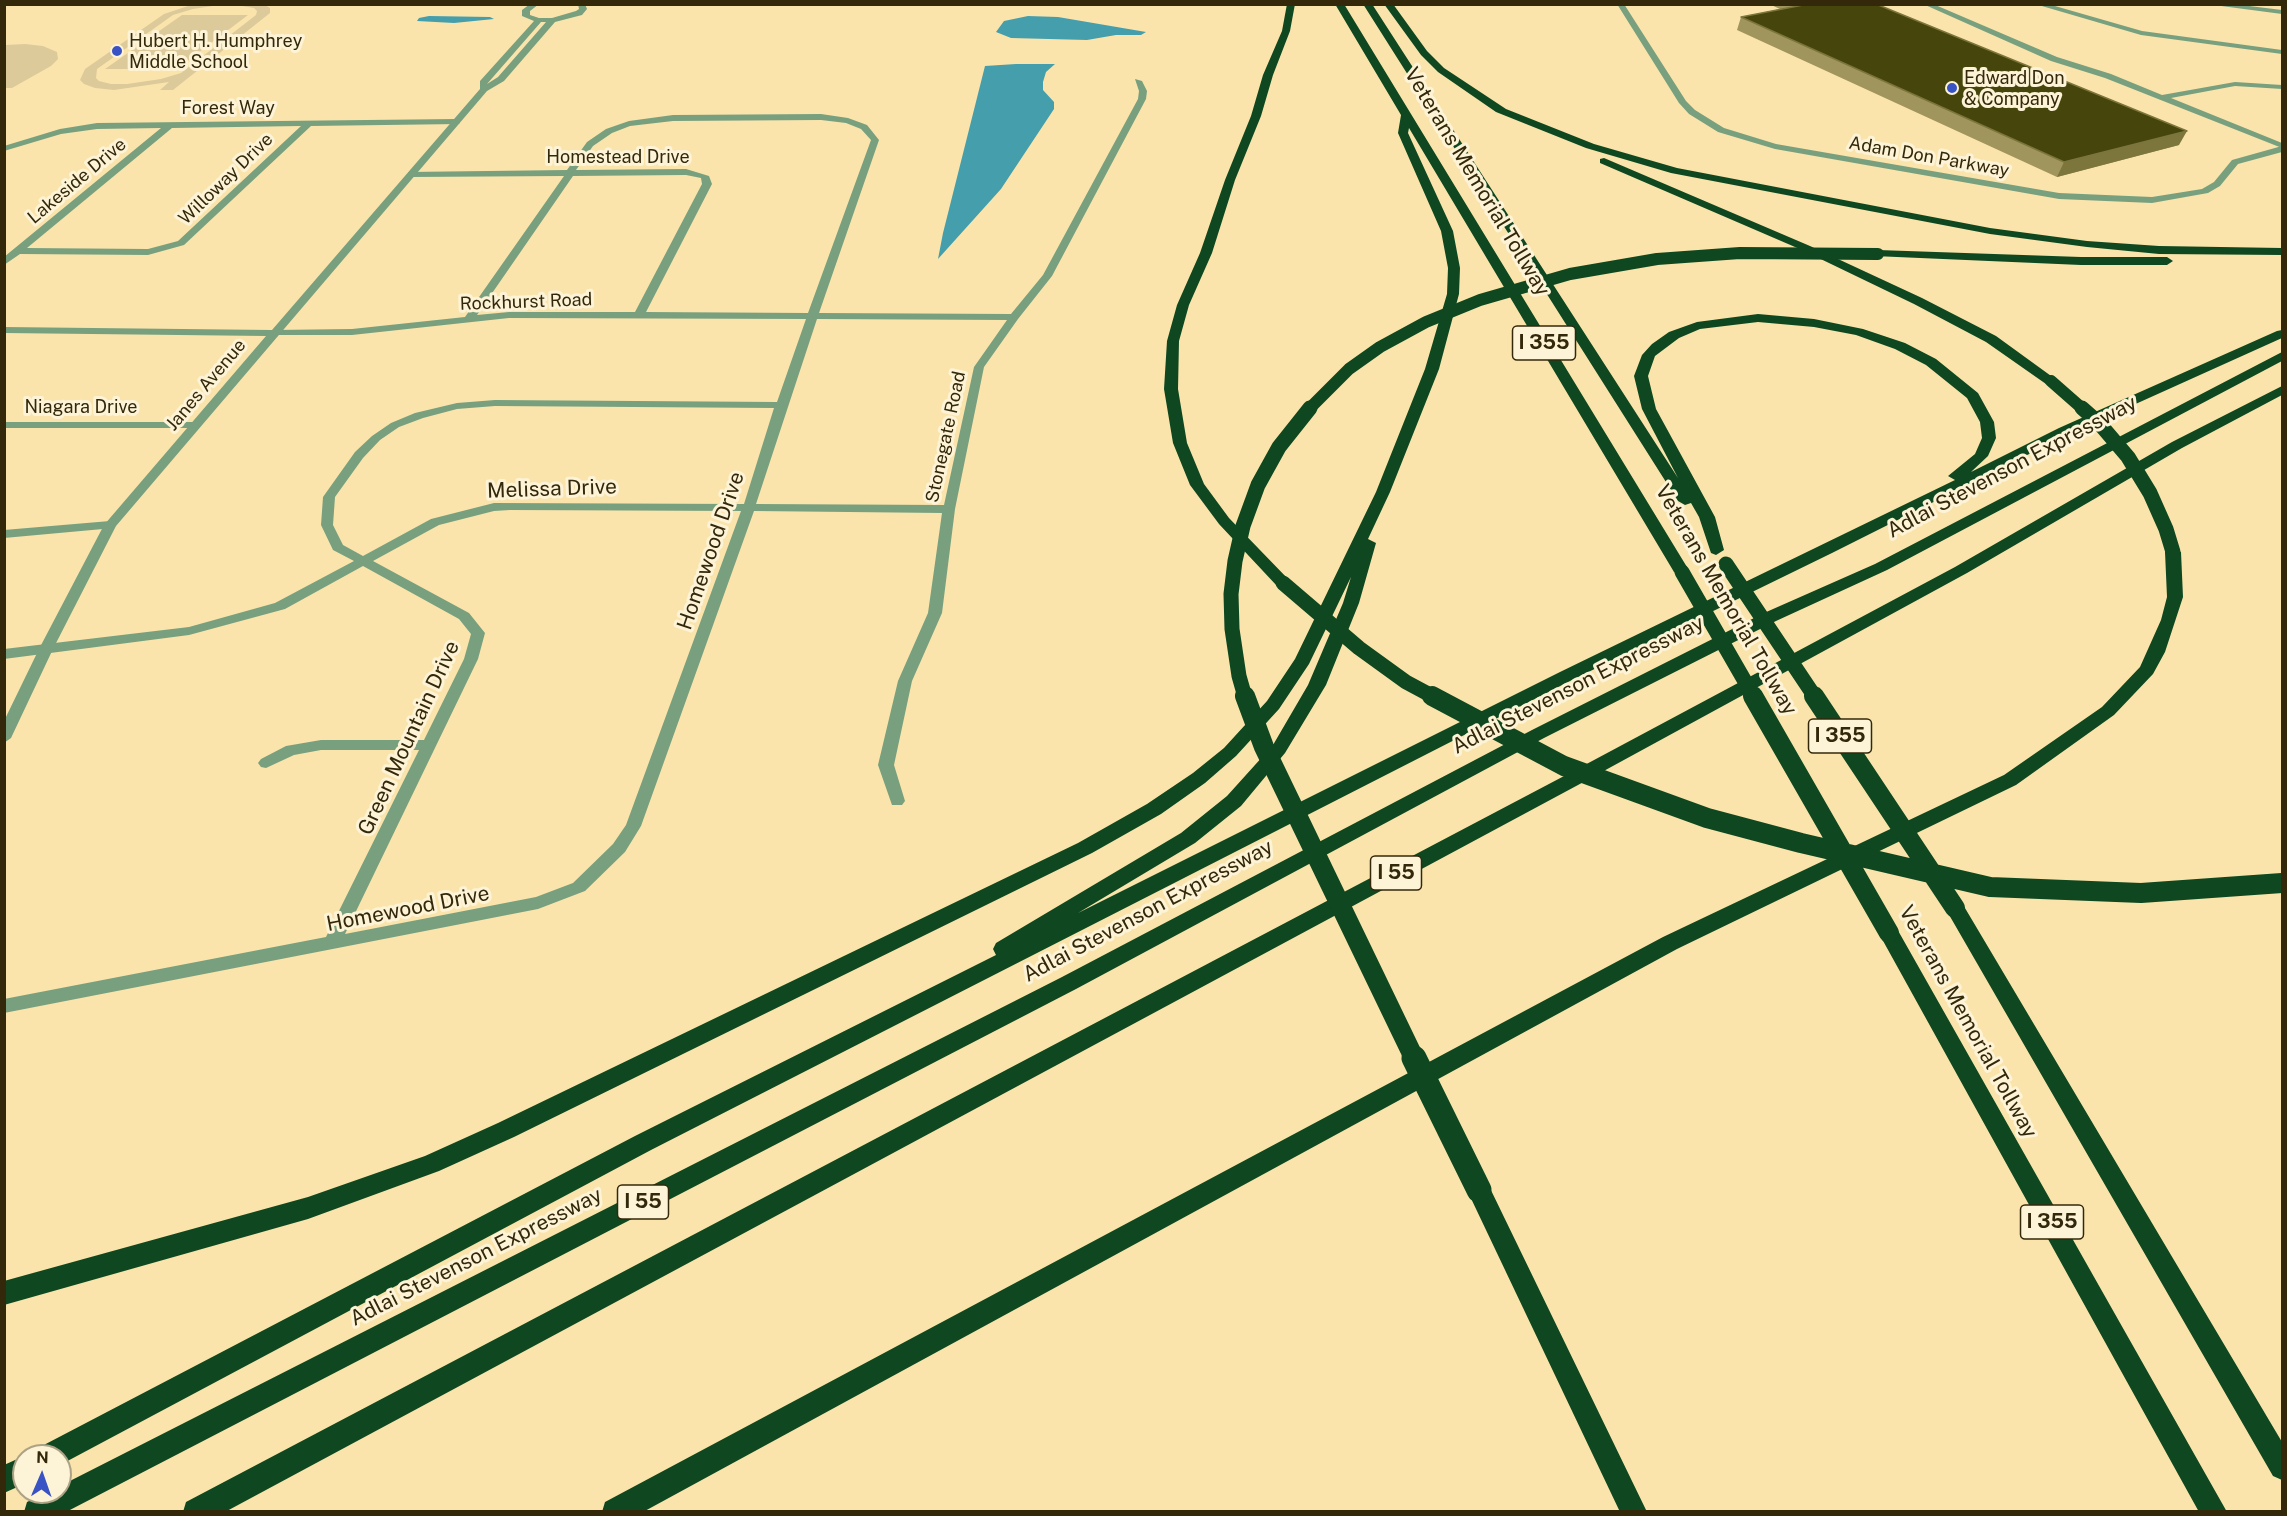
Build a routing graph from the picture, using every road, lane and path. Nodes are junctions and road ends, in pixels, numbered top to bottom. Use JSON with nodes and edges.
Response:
{"nodes":[{"id":1,"x":536,"y":4,"type":"edge"},
{"id":2,"x":581,"y":4,"type":"edge"},
{"id":3,"x":1291,"y":4,"type":"edge"},
{"id":4,"x":1339,"y":4,"type":"edge"},
{"id":5,"x":1367,"y":4,"type":"edge"},
{"id":6,"x":1388,"y":4,"type":"edge"},
{"id":7,"x":1620,"y":4,"type":"edge"},
{"id":8,"x":1926,"y":4,"type":"edge"},
{"id":9,"x":1944,"y":4,"type":"edge"},
{"id":10,"x":2038,"y":4,"type":"edge"},
{"id":11,"x":2209,"y":4,"type":"edge"},
{"id":12,"x":2283,"y":12,"type":"edge"},
{"id":13,"x":538,"y":20,"type":"junction"},
{"id":14,"x":552,"y":20,"type":"junction"},
{"id":15,"x":2283,"y":52,"type":"edge"},
{"id":16,"x":2108,"y":76,"type":"junction"},
{"id":17,"x":1138,"y":81,"type":"dead end"},
{"id":18,"x":2283,"y":87,"type":"edge"},
{"id":19,"x":484,"y":90,"type":"junction"},
{"id":20,"x":2164,"y":97,"type":"junction"},
{"id":21,"x":1500,"y":110,"type":"junction"},
{"id":22,"x":1406,"y":114,"type":"junction"},
{"id":23,"x":456,"y":122,"type":"junction"},
{"id":24,"x":308,"y":124,"type":"junction"},
{"id":25,"x":170,"y":125,"type":"junction"},
{"id":26,"x":2283,"y":147,"type":"edge"},
{"id":27,"x":4,"y":149,"type":"edge"},
{"id":28,"x":570,"y":173,"type":"junction"},
{"id":29,"x":411,"y":174,"type":"junction"},
{"id":30,"x":18,"y":250,"type":"junction"},
{"id":31,"x":2283,"y":252,"type":"edge"},
{"id":32,"x":2283,"y":260,"type":"edge"},
{"id":33,"x":4,"y":262,"type":"edge"},
{"id":34,"x":639,"y":315,"type":"junction"},
{"id":35,"x":813,"y":316,"type":"junction"},
{"id":36,"x":1014,"y":317,"type":"junction"},
{"id":37,"x":469,"y":320,"type":"junction"},
{"id":38,"x":4,"y":330,"type":"edge"},
{"id":39,"x":274,"y":333,"type":"junction"},
{"id":40,"x":2283,"y":334,"type":"edge"},
{"id":41,"x":2283,"y":356,"type":"edge"},
{"id":42,"x":2283,"y":390,"type":"edge"},
{"id":43,"x":781,"y":405,"type":"junction"},
{"id":44,"x":4,"y":425,"type":"edge"},
{"id":45,"x":194,"y":425,"type":"junction"},
{"id":46,"x":1383,"y":492,"type":"junction"},
{"id":47,"x":749,"y":507,"type":"junction"},
{"id":48,"x":949,"y":509,"type":"junction"},
{"id":49,"x":110,"y":525,"type":"junction"},
{"id":50,"x":4,"y":534,"type":"edge"},
{"id":51,"x":1827,"y":550,"type":"junction"},
{"id":52,"x":1721,"y":557,"type":"junction"},
{"id":53,"x":365,"y":561,"type":"junction"},
{"id":54,"x":46,"y":649,"type":"junction"},
{"id":55,"x":4,"y":654,"type":"edge"},
{"id":56,"x":4,"y":738,"type":"edge"},
{"id":57,"x":430,"y":745,"type":"junction"},
{"id":58,"x":266,"y":764,"type":"dead end"},
{"id":59,"x":897,"y":801,"type":"dead end"},
{"id":60,"x":2283,"y":882,"type":"edge"},
{"id":61,"x":331,"y":944,"type":"junction"},
{"id":62,"x":4,"y":1006,"type":"edge"},
{"id":63,"x":905,"y":1010,"type":"junction"},
{"id":64,"x":4,"y":1293,"type":"edge"},
{"id":65,"x":504,"y":1348,"type":"junction"},
{"id":66,"x":72,"y":1444,"type":"edge"},
{"id":67,"x":2283,"y":1467,"type":"edge"},
{"id":68,"x":38,"y":1512,"type":"edge"},
{"id":69,"x":196,"y":1512,"type":"edge"},
{"id":70,"x":212,"y":1512,"type":"edge"},
{"id":71,"x":615,"y":1512,"type":"edge"},
{"id":72,"x":1634,"y":1512,"type":"edge"},
{"id":73,"x":2214,"y":1512,"type":"edge"}],
"edges":[{"from":1,"to":13,"type":"street"},
{"from":2,"to":14,"type":"street"},
{"from":3,"to":60,"type":"highway","bridge":true},
{"from":4,"to":22,"type":"highway","name":"Veterans Memorial Tollway","number":"I 355"},
{"from":5,"to":52,"type":"highway","name":"Veterans Memorial Tollway","number":"I 355"},
{"from":6,"to":21,"type":"highway"},
{"from":7,"to":26,"type":"street","name":"Adam Don Parkway"},
{"from":8,"to":16,"type":"street"},
{"from":9,"to":16,"type":"street"},
{"from":10,"to":15,"type":"street"},
{"from":11,"to":12,"type":"street"},
{"from":13,"to":14,"type":"street"},
{"from":13,"to":19,"type":"street","name":"Janes Avenue"},
{"from":14,"to":19,"type":"street","name":"Janes Avenue"},
{"from":16,"to":20,"type":"street"},
{"from":17,"to":36,"type":"street","name":"Stonegate Road"},
{"from":18,"to":20,"type":"street"},
{"from":19,"to":23,"type":"street","name":"Janes Avenue"},
{"from":20,"to":26,"type":"street"},
{"from":21,"to":31,"type":"highway"},
{"from":21,"to":71,"type":"highway","bridge":true},
{"from":22,"to":46,"type":"highway"},
{"from":22,"to":73,"type":"highway","name":"Veterans Memorial Tollway","number":"I 355","bridge":true},
{"from":23,"to":24,"type":"street","name":"Forest Way"},
{"from":23,"to":29,"type":"street","name":"Janes Avenue"},
{"from":24,"to":25,"type":"street","name":"Forest Way"},
{"from":24,"to":30,"type":"street","name":"Willoway Drive"},
{"from":25,"to":27,"type":"street","name":"Forest Way"},
{"from":25,"to":30,"type":"street","name":"Lakeside Drive"},
{"from":28,"to":29,"type":"street","name":"Homestead Drive"},
{"from":28,"to":34,"type":"street","name":"Homestead Drive"},
{"from":28,"to":35,"type":"street","name":"Homewood Drive"},
{"from":28,"to":37,"type":"street","name":"Homewood Drive"},
{"from":29,"to":39,"type":"street","name":"Janes Avenue"},
{"from":30,"to":33,"type":"street","name":"Lakeside Drive"},
{"from":32,"to":72,"type":"highway","bridge":true},
{"from":34,"to":35,"type":"street","name":"Rockhurst Road"},
{"from":34,"to":37,"type":"street","name":"Rockhurst Road"},
{"from":35,"to":36,"type":"street","name":"Rockhurst Road"},
{"from":35,"to":43,"type":"street","name":"Homewood Drive"},
{"from":36,"to":48,"type":"street","name":"Stonegate Road"},
{"from":37,"to":39,"type":"street","name":"Rockhurst Road"},
{"from":38,"to":39,"type":"street","name":"Rockhurst Road"},
{"from":39,"to":45,"type":"street","name":"Janes Avenue"},
{"from":40,"to":51,"type":"highway"},
{"from":41,"to":68,"type":"highway","name":"Adlai Stevenson Expressway","number":"I 55"},
{"from":42,"to":65,"type":"highway","number":"I 55"},
{"from":43,"to":47,"type":"street","name":"Homewood Drive"},
{"from":43,"to":53,"type":"street","name":"Green Mountain Drive"},
{"from":44,"to":45,"type":"street","name":"Niagara Drive"},
{"from":45,"to":49,"type":"street","name":"Janes Avenue"},
{"from":46,"to":63,"type":"highway"},
{"from":46,"to":64,"type":"highway"},
{"from":47,"to":48,"type":"street","name":"Melissa Drive"},
{"from":47,"to":53,"type":"street","name":"Melissa Drive"},
{"from":47,"to":61,"type":"street","name":"Homewood Drive"},
{"from":48,"to":59,"type":"street","name":"Stonegate Road"},
{"from":49,"to":50,"type":"street"},
{"from":49,"to":54,"type":"street","name":"Janes Avenue"},
{"from":51,"to":52,"type":"highway"},
{"from":51,"to":63,"type":"highway"},
{"from":52,"to":67,"type":"highway","name":"Veterans Memorial Tollway","number":"I 355","bridge":true},
{"from":53,"to":54,"type":"street","name":"Melissa Drive"},
{"from":53,"to":57,"type":"street","name":"Green Mountain Drive"},
{"from":54,"to":55,"type":"street","name":"Melissa Drive"},
{"from":54,"to":56,"type":"street","name":"Janes Avenue"},
{"from":57,"to":58,"type":"street"},
{"from":57,"to":61,"type":"street","name":"Green Mountain Drive"},
{"from":61,"to":62,"type":"street","name":"Homewood Drive"},
{"from":63,"to":66,"type":"highway"},
{"from":65,"to":69,"type":"highway","number":"I 55"},
{"from":65,"to":70,"type":"highway"}]}
